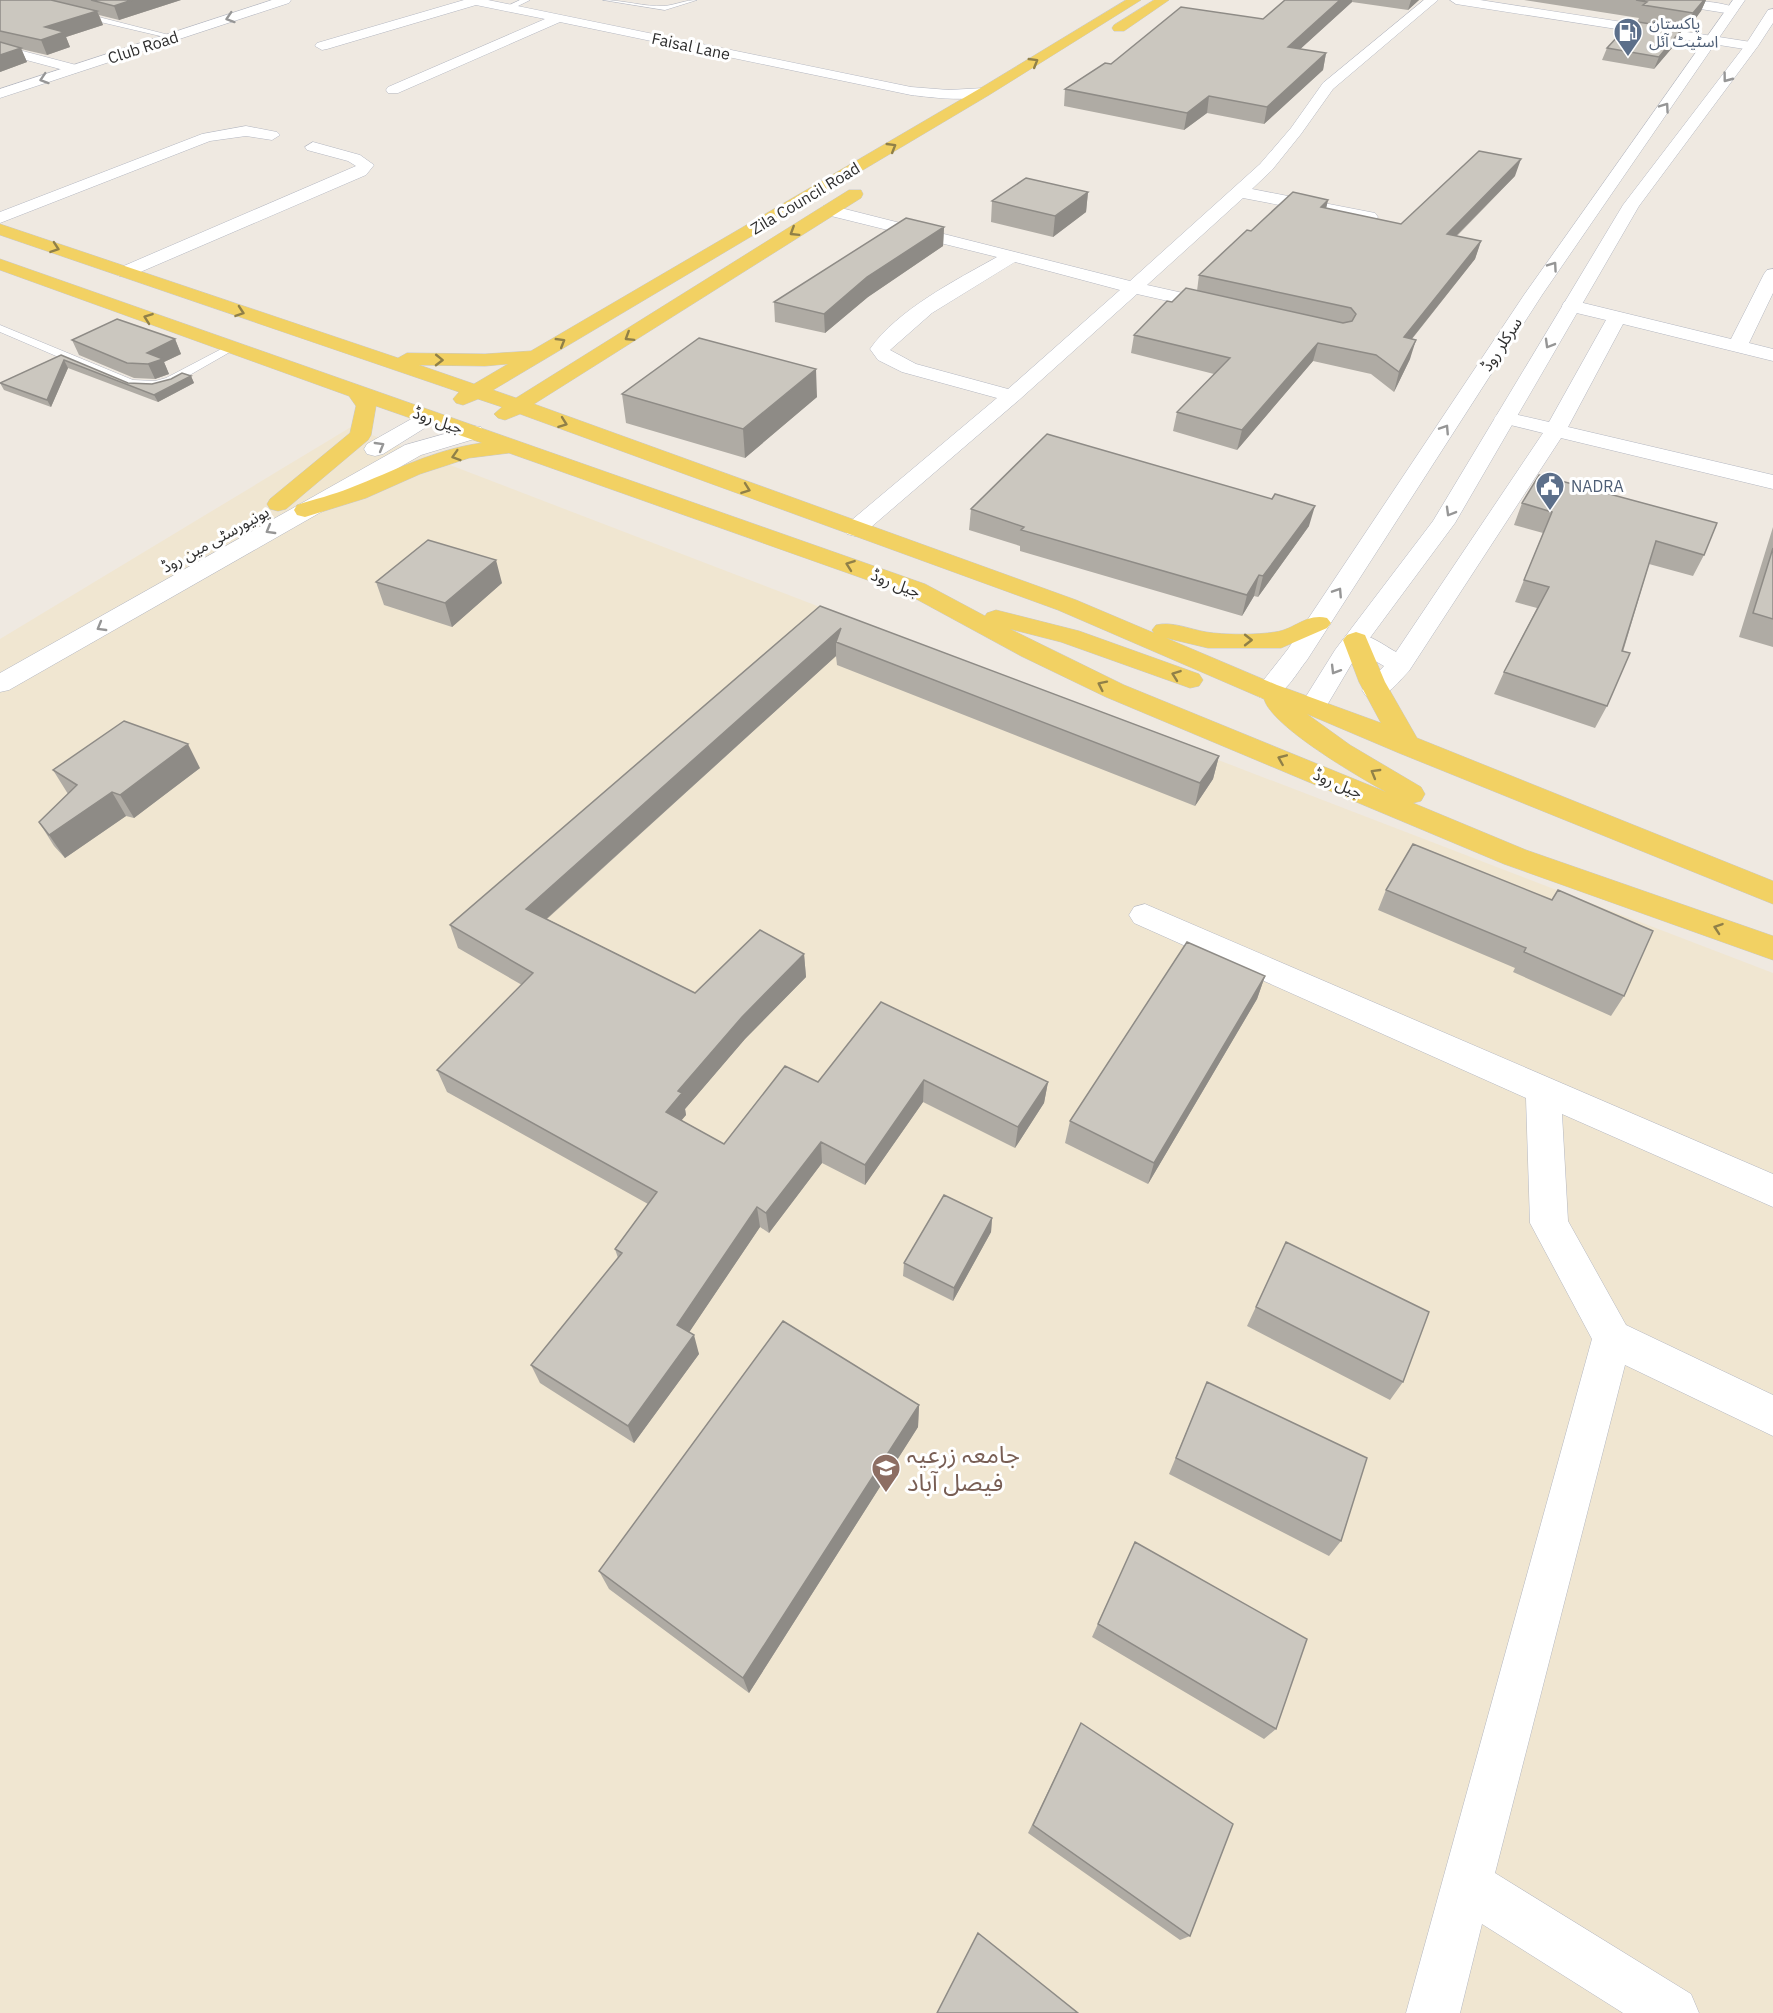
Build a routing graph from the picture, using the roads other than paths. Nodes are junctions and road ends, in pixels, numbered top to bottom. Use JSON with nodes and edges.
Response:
{"nodes":[{"id":1,"x":27,"y":0,"type":"edge"},
{"id":2,"x":285,"y":0,"type":"edge"},
{"id":3,"x":526,"y":0,"type":"edge"},
{"id":4,"x":607,"y":0,"type":"edge"},
{"id":5,"x":693,"y":0,"type":"edge"},
{"id":6,"x":1135,"y":0,"type":"edge"},
{"id":7,"x":1163,"y":0,"type":"edge"},
{"id":8,"x":1432,"y":0,"type":"edge"},
{"id":9,"x":1456,"y":0,"type":"edge"},
{"id":10,"x":1669,"y":0,"type":"edge"},
{"id":11,"x":474,"y":1,"type":"edge"},
{"id":12,"x":1736,"y":5,"type":"edge"},
{"id":13,"x":507,"y":8,"type":"junction"},
{"id":14,"x":1773,"y":13,"type":"edge"},
{"id":15,"x":559,"y":18,"type":"junction"},
{"id":16,"x":173,"y":37,"type":"junction"},
{"id":17,"x":1712,"y":39,"type":"junction"},
{"id":18,"x":322,"y":46,"type":"dead end"},
{"id":19,"x":1751,"y":46,"type":"junction"},
{"id":20,"x":0,"y":49,"type":"edge"},
{"id":21,"x":75,"y":69,"type":"junction"},
{"id":22,"x":1042,"y":76,"type":"dead end"},
{"id":23,"x":393,"y":90,"type":"dead end"},
{"id":24,"x":911,"y":91,"type":"junction"},
{"id":25,"x":984,"y":92,"type":"junction"},
{"id":26,"x":0,"y":94,"type":"edge"},
{"id":27,"x":944,"y":116,"type":"junction"},
{"id":28,"x":272,"y":135,"type":"dead end"},
{"id":29,"x":314,"y":147,"type":"dead end"},
{"id":30,"x":870,"y":185,"type":"dead end"},
{"id":31,"x":1239,"y":192,"type":"junction"},
{"id":32,"x":829,"y":210,"type":"junction"},
{"id":33,"x":1369,"y":217,"type":"edge"},
{"id":34,"x":0,"y":218,"type":"edge"},
{"id":35,"x":0,"y":229,"type":"edge"},
{"id":36,"x":1013,"y":256,"type":"junction"},
{"id":37,"x":0,"y":264,"type":"edge"},
{"id":38,"x":125,"y":272,"type":"junction"},
{"id":39,"x":1773,"y":274,"type":"edge"},
{"id":40,"x":1135,"y":288,"type":"junction"},
{"id":41,"x":1571,"y":306,"type":"junction"},
{"id":42,"x":1237,"y":310,"type":"edge"},
{"id":43,"x":1617,"y":317,"type":"junction"},
{"id":44,"x":0,"y":328,"type":"edge"},
{"id":45,"x":1737,"y":347,"type":"junction"},
{"id":46,"x":231,"y":348,"type":"junction"},
{"id":47,"x":360,"y":354,"type":"junction"},
{"id":48,"x":1773,"y":355,"type":"edge"},
{"id":49,"x":538,"y":356,"type":"junction"},
{"id":50,"x":356,"y":392,"type":"junction"},
{"id":51,"x":474,"y":393,"type":"junction"},
{"id":52,"x":1012,"y":396,"type":"junction"},
{"id":53,"x":519,"y":406,"type":"junction"},
{"id":54,"x":429,"y":417,"type":"junction"},
{"id":55,"x":1505,"y":418,"type":"junction"},
{"id":56,"x":1555,"y":431,"type":"junction"},
{"id":57,"x":473,"y":432,"type":"junction"},
{"id":58,"x":514,"y":447,"type":"junction"},
{"id":59,"x":1773,"y":482,"type":"edge"},
{"id":60,"x":278,"y":504,"type":"junction"},
{"id":61,"x":305,"y":510,"type":"junction"},
{"id":62,"x":855,"y":529,"type":"junction"},
{"id":63,"x":946,"y":605,"type":"junction"},
{"id":64,"x":1068,"y":606,"type":"junction"},
{"id":65,"x":1318,"y":623,"type":"junction"},
{"id":66,"x":1356,"y":640,"type":"junction"},
{"id":67,"x":0,"y":660,"type":"edge"},
{"id":68,"x":1400,"y":665,"type":"junction"},
{"id":69,"x":0,"y":684,"type":"edge"},
{"id":70,"x":1375,"y":690,"type":"junction"},
{"id":71,"x":1277,"y":700,"type":"junction"},
{"id":72,"x":1313,"y":706,"type":"junction"},
{"id":73,"x":1409,"y":747,"type":"junction"},
{"id":74,"x":1515,"y":857,"type":"junction"},
{"id":75,"x":1773,"y":893,"type":"edge"},
{"id":76,"x":1144,"y":915,"type":"dead end"},
{"id":77,"x":1773,"y":948,"type":"edge"},
{"id":78,"x":1544,"y":1090,"type":"junction"},
{"id":79,"x":1773,"y":1191,"type":"edge"},
{"id":80,"x":1612,"y":1338,"type":"junction"},
{"id":81,"x":1773,"y":1416,"type":"edge"},
{"id":82,"x":1467,"y":1885,"type":"junction"},
{"id":83,"x":1433,"y":2013,"type":"edge"},
{"id":84,"x":1672,"y":2013,"type":"edge"}],
"edges":[{"from":1,"to":16,"type":"lane"},
{"from":2,"to":16,"type":"street","name":"Club Road","one_way":true},
{"from":3,"to":13,"type":"lane"},
{"from":4,"to":5,"type":"lane"},
{"from":25,"to":6,"type":"main road","name":"Zila Council Road","one_way":true},
{"from":7,"to":22,"type":"main road"},
{"from":8,"to":31,"type":"street"},
{"from":9,"to":17,"type":"street"},
{"from":10,"to":12,"type":"street"},
{"from":11,"to":13,"type":"street","name":"Faisal Lane"},
{"from":11,"to":18,"type":"street"},
{"from":12,"to":17,"type":"street","name":"سرکلر روڈ"},
{"from":13,"to":15,"type":"street","name":"Faisal Lane"},
{"from":14,"to":19,"type":"street"},
{"from":15,"to":23,"type":"street"},
{"from":15,"to":24,"type":"street","name":"Faisal Lane"},
{"from":16,"to":21,"type":"street","name":"Club Road"},
{"from":17,"to":19,"type":"street"},
{"from":65,"to":17,"type":"street","name":"سرکلر روڈ","one_way":true},
{"from":19,"to":41,"type":"street","one_way":true},
{"from":20,"to":21,"type":"street"},
{"from":21,"to":26,"type":"street","name":"Club Road","one_way":true},
{"from":24,"to":25,"type":"street","name":"Faisal Lane"},
{"from":24,"to":27,"type":"street","name":"Faisal Lane"},
{"from":25,"to":27,"type":"main road","name":"Zila Council Road"},
{"from":49,"to":27,"type":"main road","name":"Zila Council Road","one_way":true},
{"from":28,"to":34,"type":"street"},
{"from":29,"to":38,"type":"street"},
{"from":30,"to":32,"type":"main road","name":"Zila Council Road"},
{"from":31,"to":33,"type":"street"},
{"from":31,"to":40,"type":"street"},
{"from":32,"to":36,"type":"street"},
{"from":32,"to":53,"type":"main road","name":"Zila Council Road","one_way":true},
{"from":35,"to":38,"type":"main road","name":"جیل روڈ","one_way":true},
{"from":36,"to":40,"type":"street"},
{"from":36,"to":52,"type":"street"},
{"from":46,"to":37,"type":"main road","name":"جیل روڈ","one_way":true},
{"from":38,"to":47,"type":"main road","name":"جیل روڈ","one_way":true},
{"from":39,"to":45,"type":"street"},
{"from":40,"to":42,"type":"street"},
{"from":40,"to":52,"type":"street"},
{"from":41,"to":43,"type":"street"},
{"from":41,"to":55,"type":"street","one_way":true},
{"from":43,"to":45,"type":"street"},
{"from":43,"to":56,"type":"street"},
{"from":44,"to":46,"type":"lane"},
{"from":45,"to":48,"type":"street"},
{"from":46,"to":50,"type":"main road","name":"جیل روڈ"},
{"from":47,"to":49,"type":"main road","one_way":true},
{"from":47,"to":51,"type":"main road","name":"جیل روڈ"},
{"from":49,"to":51,"type":"main road","name":"Zila Council Road"},
{"from":50,"to":54,"type":"main road","name":"جیل روڈ"},
{"from":50,"to":60,"type":"main road"},
{"from":51,"to":53,"type":"main road","name":"جیل روڈ"},
{"from":51,"to":54,"type":"main road","name":"Zila Council Road"},
{"from":52,"to":62,"type":"street"},
{"from":53,"to":57,"type":"main road","name":"Zila Council Road"},
{"from":53,"to":62,"type":"main road","name":"جیل روڈ","one_way":true},
{"from":54,"to":57,"type":"main road","name":"جیل روڈ"},
{"from":60,"to":54,"type":"street","name":"یونیورسٹی مین روڈ","one_way":true},
{"from":55,"to":56,"type":"street"},
{"from":55,"to":66,"type":"street","one_way":true},
{"from":56,"to":59,"type":"street"},
{"from":56,"to":68,"type":"street"},
{"from":57,"to":58,"type":"main road","name":"جیل روڈ"},
{"from":57,"to":61,"type":"street","name":"یونیورسٹی مین روڈ"},
{"from":58,"to":61,"type":"main road","one_way":true},
{"from":63,"to":58,"type":"main road","name":"جیل روڈ","one_way":true},
{"from":60,"to":67,"type":"street","name":"یونیورسٹی مین روڈ"},
{"from":61,"to":69,"type":"street","name":"یونیورسٹی مین روڈ","one_way":true},
{"from":62,"to":64,"type":"main road","name":"جیل روڈ"},
{"from":71,"to":63,"type":"main road","one_way":true},
{"from":74,"to":63,"type":"main road","name":"جیل روڈ","one_way":true},
{"from":64,"to":65,"type":"main road","one_way":true},
{"from":64,"to":71,"type":"main road","name":"جیل روڈ"},
{"from":65,"to":71,"type":"street","name":"سرکلر روڈ"},
{"from":66,"to":68,"type":"street"},
{"from":66,"to":70,"type":"main road"},
{"from":66,"to":72,"type":"street","one_way":true},
{"from":68,"to":70,"type":"street"},
{"from":70,"to":73,"type":"main road"},
{"from":71,"to":72,"type":"main road"},
{"from":74,"to":71,"type":"main road","one_way":true},
{"from":72,"to":73,"type":"main road"},
{"from":73,"to":75,"type":"main road"},
{"from":77,"to":74,"type":"main road","name":"جیل روڈ","one_way":true},
{"from":76,"to":78,"type":"street"},
{"from":78,"to":79,"type":"street"},
{"from":78,"to":80,"type":"street"},
{"from":80,"to":81,"type":"street"},
{"from":80,"to":82,"type":"street"},
{"from":82,"to":83,"type":"street"},
{"from":82,"to":84,"type":"street"}]}
